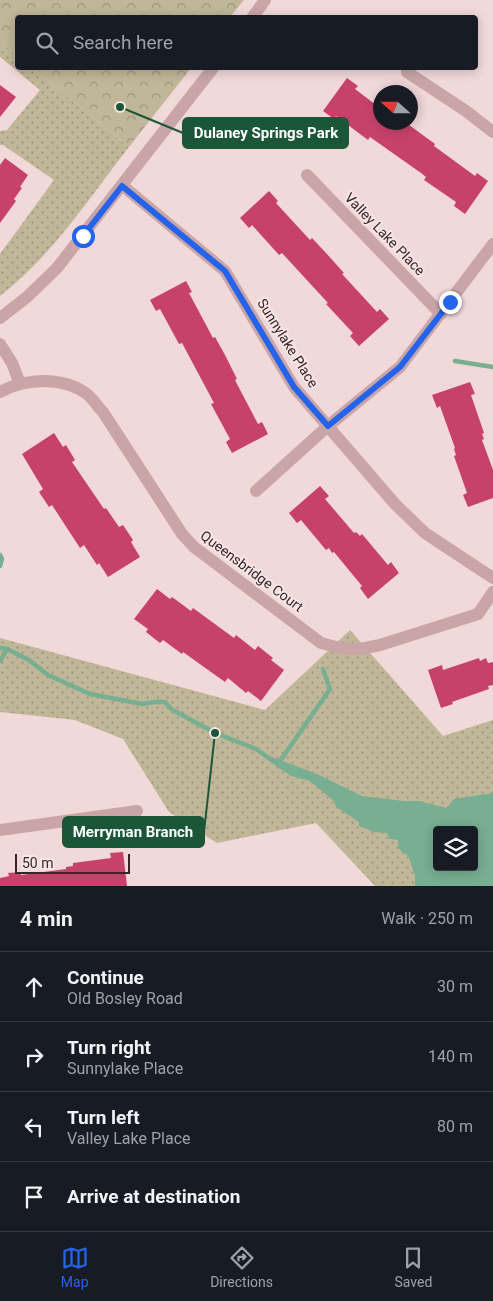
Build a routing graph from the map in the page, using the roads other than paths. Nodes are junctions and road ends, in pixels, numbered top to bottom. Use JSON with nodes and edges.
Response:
{"nodes":[{"id":1,"x":265,"y":0,"type":"edge"},
{"id":2,"x":254,"y":15,"type":"edge"},
{"id":3,"x":211,"y":70,"type":"edge"},
{"id":4,"x":407,"y":72,"type":"dead end"},
{"id":5,"x":493,"y":132,"type":"edge"},
{"id":6,"x":307,"y":175,"type":"dead end"},
{"id":7,"x":122,"y":186,"type":"junction"},
{"id":8,"x":493,"y":244,"type":"edge"},
{"id":9,"x":441,"y":314,"type":"junction"},
{"id":10,"x":0,"y":318,"type":"edge"},
{"id":11,"x":0,"y":344,"type":"edge"},
{"id":12,"x":20,"y":384,"type":"junction"},
{"id":13,"x":0,"y":392,"type":"edge"},
{"id":14,"x":328,"y":426,"type":"junction"},
{"id":15,"x":256,"y":491,"type":"dead end"},
{"id":16,"x":493,"y":578,"type":"edge"},
{"id":17,"x":493,"y":592,"type":"edge"},
{"id":18,"x":137,"y":811,"type":"dead end"},
{"id":19,"x":0,"y":830,"type":"edge"}],
"edges":[{"from":1,"to":2,"type":"street"},
{"from":3,"to":7,"type":"street"},
{"from":4,"to":5,"type":"street"},
{"from":6,"to":9,"type":"street","name":"Valley Lake Place"},
{"from":7,"to":10,"type":"street"},
{"from":7,"to":14,"type":"street","name":"Sunnylake Place"},
{"from":8,"to":9,"type":"street"},
{"from":9,"to":14,"type":"street"},
{"from":11,"to":12,"type":"street"},
{"from":12,"to":13,"type":"street","name":"Queensbridge Court"},
{"from":12,"to":17,"type":"street","name":"Queensbridge Court"},
{"from":14,"to":15,"type":"street"},
{"from":14,"to":16,"type":"street","name":"Sunnylake Place"},
{"from":18,"to":19,"type":"street"}]}
